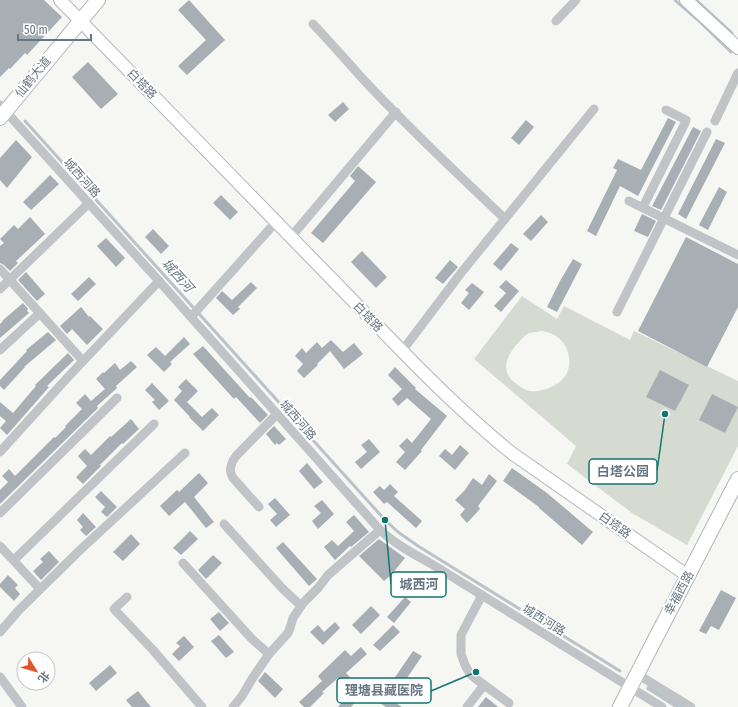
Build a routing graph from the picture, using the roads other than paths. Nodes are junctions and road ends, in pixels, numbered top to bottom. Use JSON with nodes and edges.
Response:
{"nodes":[{"id":1,"x":60,"y":0,"type":"edge"},
{"id":2,"x":98,"y":0,"type":"edge"},
{"id":3,"x":576,"y":0,"type":"edge"},
{"id":4,"x":686,"y":0,"type":"edge"},
{"id":5,"x":80,"y":20,"type":"junction"},
{"id":6,"x":556,"y":21,"type":"dead end"},
{"id":7,"x":313,"y":24,"type":"dead end"},
{"id":8,"x":738,"y":48,"type":"edge"},
{"id":9,"x":738,"y":73,"type":"edge"},
{"id":10,"x":594,"y":109,"type":"dead end"},
{"id":11,"x":666,"y":110,"type":"dead end"},
{"id":12,"x":2,"y":112,"type":"edge"},
{"id":13,"x":396,"y":112,"type":"junction"},
{"id":14,"x":715,"y":120,"type":"dead end"},
{"id":15,"x":708,"y":132,"type":"dead end"},
{"id":16,"x":629,"y":201,"type":"dead end"},
{"id":17,"x":89,"y":203,"type":"junction"},
{"id":18,"x":643,"y":207,"type":"junction"},
{"id":19,"x":664,"y":218,"type":"junction"},
{"id":20,"x":505,"y":219,"type":"junction"},
{"id":21,"x":276,"y":222,"type":"junction"},
{"id":22,"x":291,"y":237,"type":"junction"},
{"id":23,"x":738,"y":255,"type":"edge"},
{"id":24,"x":0,"y":269,"type":"edge"},
{"id":25,"x":10,"y":279,"type":"junction"},
{"id":26,"x":159,"y":281,"type":"junction"},
{"id":27,"x":0,"y":289,"type":"edge"},
{"id":28,"x":196,"y":312,"type":"junction"},
{"id":29,"x":617,"y":312,"type":"dead end"},
{"id":30,"x":40,"y":313,"type":"junction"},
{"id":31,"x":0,"y":350,"type":"edge"},
{"id":32,"x":402,"y":351,"type":"junction"},
{"id":33,"x":84,"y":361,"type":"junction"},
{"id":34,"x":117,"y":398,"type":"dead end"},
{"id":35,"x":277,"y":414,"type":"junction"},
{"id":36,"x":154,"y":424,"type":"dead end"},
{"id":37,"x":0,"y":452,"type":"edge"},
{"id":38,"x":185,"y":453,"type":"dead end"},
{"id":39,"x":738,"y":480,"type":"edge"},
{"id":40,"x":259,"y":507,"type":"dead end"},
{"id":41,"x":0,"y":513,"type":"edge"},
{"id":42,"x":224,"y":524,"type":"dead end"},
{"id":43,"x":380,"y":530,"type":"junction"},
{"id":44,"x":0,"y":546,"type":"edge"},
{"id":45,"x":14,"y":560,"type":"junction"},
{"id":46,"x":183,"y":563,"type":"dead end"},
{"id":47,"x":688,"y":576,"type":"junction"},
{"id":48,"x":40,"y":589,"type":"junction"},
{"id":49,"x":482,"y":595,"type":"junction"},
{"id":50,"x":127,"y":597,"type":"dead end"},
{"id":51,"x":301,"y":606,"type":"junction"},
{"id":52,"x":0,"y":632,"type":"edge"},
{"id":53,"x":269,"y":654,"type":"junction"},
{"id":54,"x":637,"y":674,"type":"junction"},
{"id":55,"x":0,"y":677,"type":"edge"},
{"id":56,"x":484,"y":685,"type":"junction"},
{"id":57,"x":630,"y":687,"type":"junction"},
{"id":58,"x":509,"y":703,"type":"dead end"},
{"id":59,"x":22,"y":707,"type":"edge"},
{"id":60,"x":202,"y":707,"type":"edge"},
{"id":61,"x":234,"y":707,"type":"edge"},
{"id":62,"x":468,"y":707,"type":"edge"},
{"id":63,"x":620,"y":707,"type":"edge"},
{"id":64,"x":662,"y":707,"type":"edge"},
{"id":65,"x":690,"y":707,"type":"edge"}],
"edges":[{"from":1,"to":5,"type":"street","name":"白塔路"},
{"from":2,"to":5,"type":"main road","name":"仙鹤大道"},
{"from":3,"to":6,"type":"street"},
{"from":4,"to":8,"type":"street"},
{"from":5,"to":12,"type":"main road","name":"仙鹤大道"},
{"from":5,"to":21,"type":"street","name":"白塔路"},
{"from":7,"to":13,"type":"street"},
{"from":9,"to":14,"type":"street"},
{"from":10,"to":20,"type":"street"},
{"from":11,"to":18,"type":"street"},
{"from":12,"to":17,"type":"street","name":"城西河路"},
{"from":13,"to":20,"type":"street"},
{"from":13,"to":22,"type":"street"},
{"from":15,"to":19,"type":"street"},
{"from":16,"to":18,"type":"street"},
{"from":17,"to":25,"type":"street"},
{"from":17,"to":26,"type":"street","name":"城西河路"},
{"from":18,"to":19,"type":"street"},
{"from":19,"to":23,"type":"street"},
{"from":19,"to":29,"type":"street"},
{"from":20,"to":32,"type":"street"},
{"from":21,"to":22,"type":"street","name":"白塔路"},
{"from":21,"to":28,"type":"street"},
{"from":22,"to":32,"type":"street","name":"白塔路"},
{"from":24,"to":25,"type":"street"},
{"from":25,"to":27,"type":"street"},
{"from":25,"to":30,"type":"street"},
{"from":26,"to":28,"type":"street","name":"城西河路"},
{"from":26,"to":33,"type":"street"},
{"from":28,"to":35,"type":"street","name":"城西河路"},
{"from":30,"to":31,"type":"street"},
{"from":30,"to":33,"type":"street"},
{"from":32,"to":47,"type":"street","name":"白塔路"},
{"from":33,"to":37,"type":"street"},
{"from":34,"to":41,"type":"street"},
{"from":35,"to":40,"type":"street"},
{"from":35,"to":43,"type":"street","name":"城西河路"},
{"from":36,"to":45,"type":"street"},
{"from":38,"to":48,"type":"street"},
{"from":39,"to":47,"type":"main road","name":"幸福西路"},
{"from":42,"to":51,"type":"street"},
{"from":43,"to":49,"type":"street","name":"城西河路"},
{"from":43,"to":51,"type":"street"},
{"from":44,"to":45,"type":"street"},
{"from":45,"to":48,"type":"street"},
{"from":46,"to":53,"type":"street"},
{"from":47,"to":54,"type":"main road","name":"幸福西路"},
{"from":48,"to":52,"type":"street"},
{"from":49,"to":56,"type":"street"},
{"from":49,"to":57,"type":"street","name":"城西河路"},
{"from":50,"to":60,"type":"street"},
{"from":51,"to":53,"type":"street"},
{"from":53,"to":61,"type":"street"},
{"from":54,"to":57,"type":"main road","name":"幸福西路"},
{"from":54,"to":65,"type":"street"},
{"from":55,"to":59,"type":"street"},
{"from":56,"to":58,"type":"street"},
{"from":56,"to":62,"type":"street"},
{"from":57,"to":63,"type":"main road","name":"幸福西路"},
{"from":57,"to":64,"type":"street","name":"城西河路"}]}
